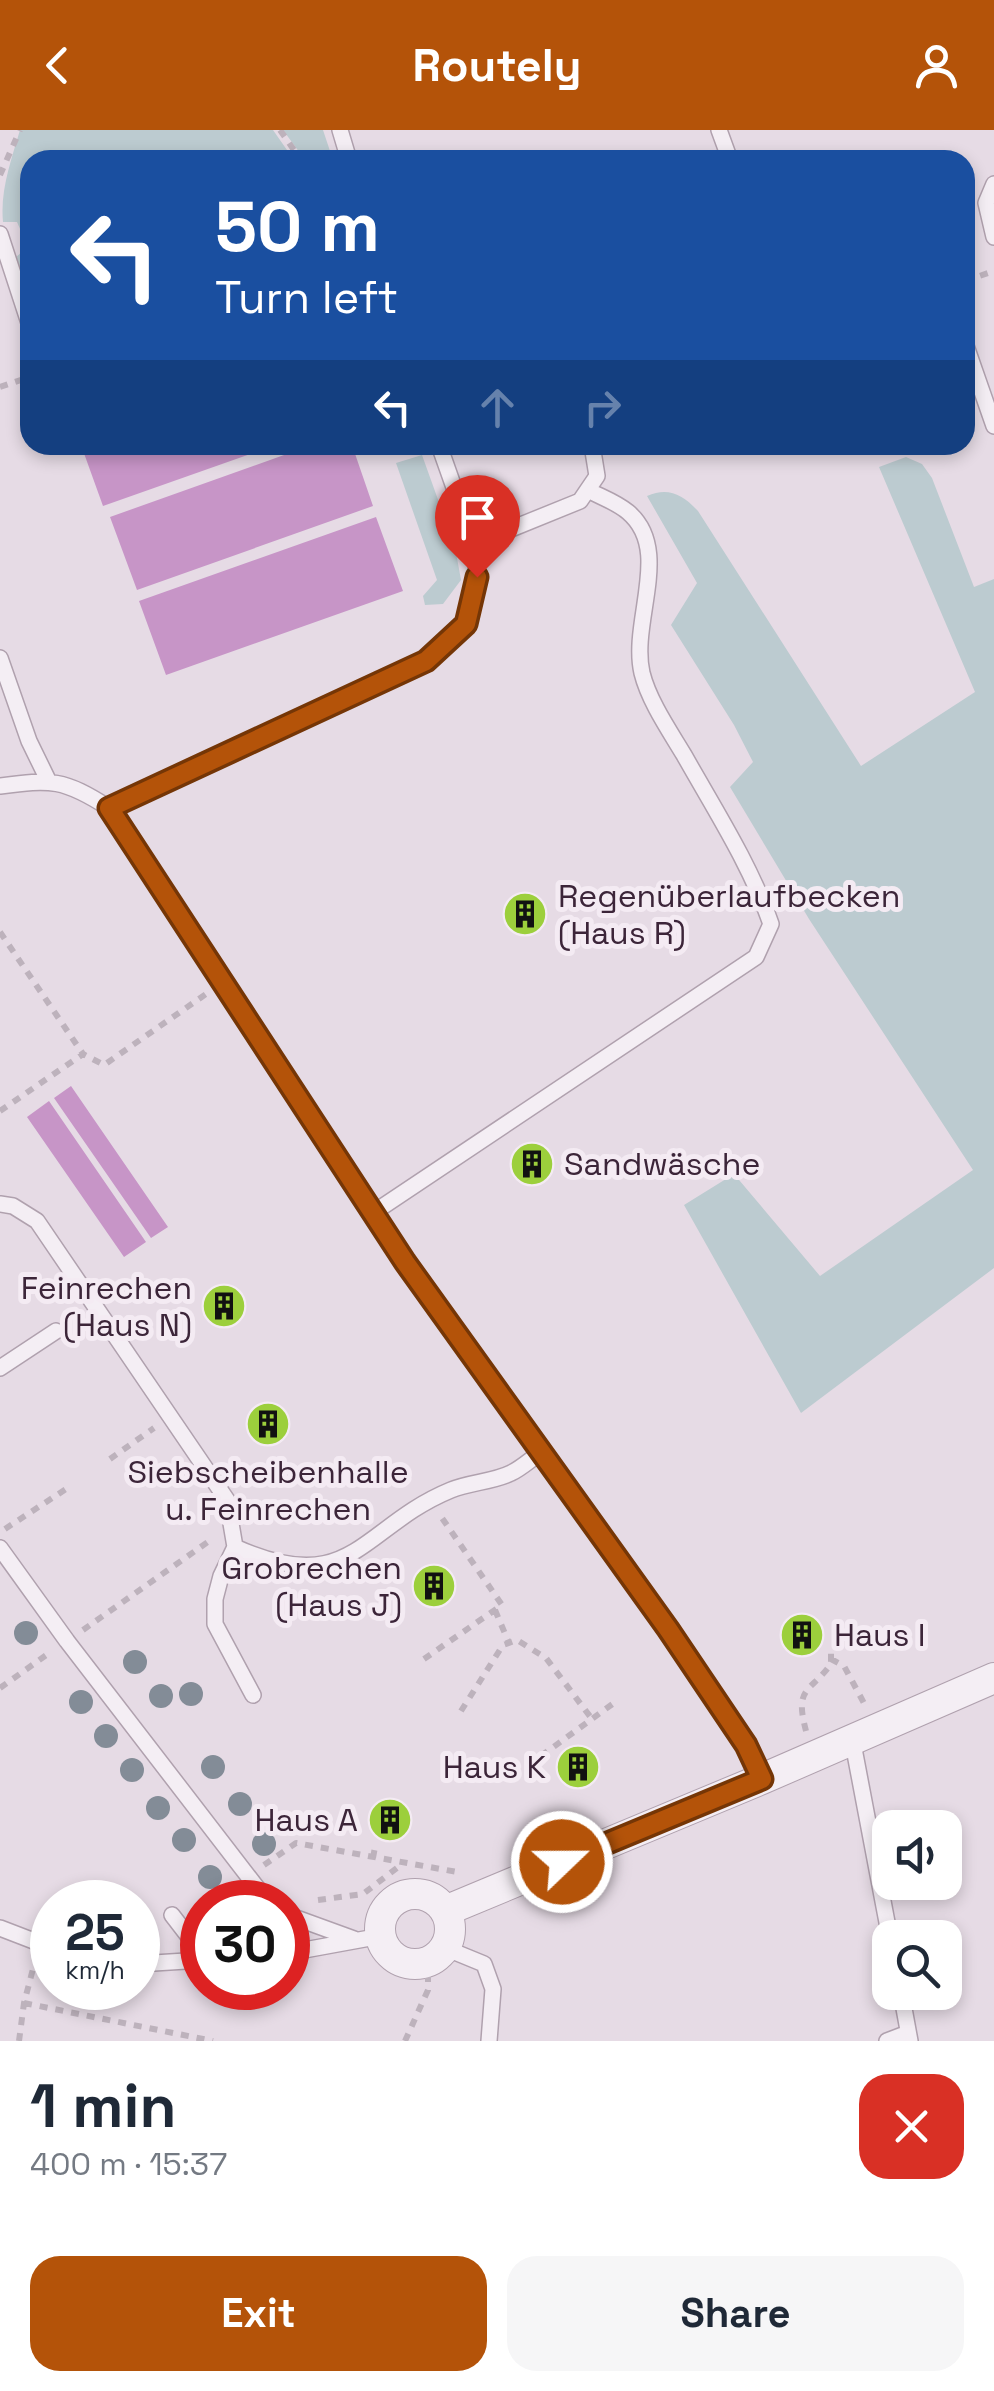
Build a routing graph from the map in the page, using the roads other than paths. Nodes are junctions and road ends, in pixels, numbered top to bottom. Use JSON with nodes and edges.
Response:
{"nodes":[{"id":1,"x":994,"y":184,"type":"edge"},
{"id":2,"x":0,"y":234,"type":"edge"},
{"id":3,"x":994,"y":237,"type":"edge"},
{"id":4,"x":20,"y":295,"type":"edge"},
{"id":5,"x":975,"y":372,"type":"edge"},
{"id":6,"x":994,"y":426,"type":"edge"},
{"id":7,"x":443,"y":455,"type":"edge"},
{"id":8,"x":593,"y":455,"type":"edge"},
{"id":9,"x":588,"y":490,"type":"junction"},
{"id":10,"x":474,"y":544,"type":"junction"},
{"id":11,"x":0,"y":658,"type":"edge"},
{"id":12,"x":48,"y":780,"type":"junction"},
{"id":13,"x":0,"y":786,"type":"edge"},
{"id":14,"x":109,"y":808,"type":"junction"},
{"id":15,"x":0,"y":1204,"type":"edge"},
{"id":16,"x":373,"y":1213,"type":"junction"},
{"id":17,"x":56,"y":1331,"type":"dead end"},
{"id":18,"x":0,"y":1368,"type":"edge"},
{"id":19,"x":542,"y":1451,"type":"junction"},
{"id":20,"x":235,"y":1547,"type":"junction"},
{"id":21,"x":0,"y":1548,"type":"edge"},
{"id":22,"x":994,"y":1678,"type":"edge"},
{"id":23,"x":253,"y":1695,"type":"dead end"},
{"id":24,"x":863,"y":1734,"type":"junction"},
{"id":25,"x":762,"y":1779,"type":"junction"},
{"id":26,"x":251,"y":1880,"type":"edge"},
{"id":27,"x":445,"y":1911,"type":"junction"},
{"id":28,"x":172,"y":1914,"type":"dead end"},
{"id":29,"x":888,"y":1920,"type":"edge"},
{"id":30,"x":310,"y":1922,"type":"edge"},
{"id":31,"x":180,"y":1925,"type":"edge"},
{"id":32,"x":0,"y":1928,"type":"edge"},
{"id":33,"x":368,"y":1938,"type":"junction"},
{"id":34,"x":30,"y":1940,"type":"edge"},
{"id":35,"x":310,"y":1949,"type":"edge"},
{"id":36,"x":436,"y":1955,"type":"junction"},
{"id":37,"x":904,"y":2010,"type":"edge"},
{"id":38,"x":909,"y":2037,"type":"edge"},
{"id":39,"x":488,"y":2041,"type":"edge"},
{"id":40,"x":887,"y":2041,"type":"edge"}],
"edges":[{"from":1,"to":3,"type":"lane"},
{"from":2,"to":4,"type":"lane"},
{"from":5,"to":6,"type":"lane"},
{"from":7,"to":10,"type":"lane"},
{"from":8,"to":9,"type":"lane"},
{"from":9,"to":10,"type":"lane"},
{"from":9,"to":16,"type":"lane"},
{"from":10,"to":14,"type":"lane"},
{"from":11,"to":12,"type":"lane"},
{"from":12,"to":13,"type":"lane"},
{"from":12,"to":14,"type":"lane"},
{"from":14,"to":16,"type":"lane"},
{"from":15,"to":20,"type":"lane"},
{"from":16,"to":19,"type":"lane"},
{"from":17,"to":18,"type":"lane"},
{"from":19,"to":20,"type":"lane"},
{"from":19,"to":25,"type":"lane"},
{"from":20,"to":23,"type":"lane"},
{"from":21,"to":26,"type":"lane"},
{"from":22,"to":24,"type":"street"},
{"from":24,"to":25,"type":"street"},
{"from":24,"to":29,"type":"lane"},
{"from":25,"to":27,"type":"street"},
{"from":27,"to":33,"type":"street"},
{"from":27,"to":36,"type":"street"},
{"from":28,"to":31,"type":"lane"},
{"from":30,"to":33,"type":"lane"},
{"from":32,"to":34,"type":"lane"},
{"from":33,"to":35,"type":"lane"},
{"from":33,"to":36,"type":"street"},
{"from":36,"to":39,"type":"lane"},
{"from":37,"to":38,"type":"lane"},
{"from":38,"to":40,"type":"lane"}]}
